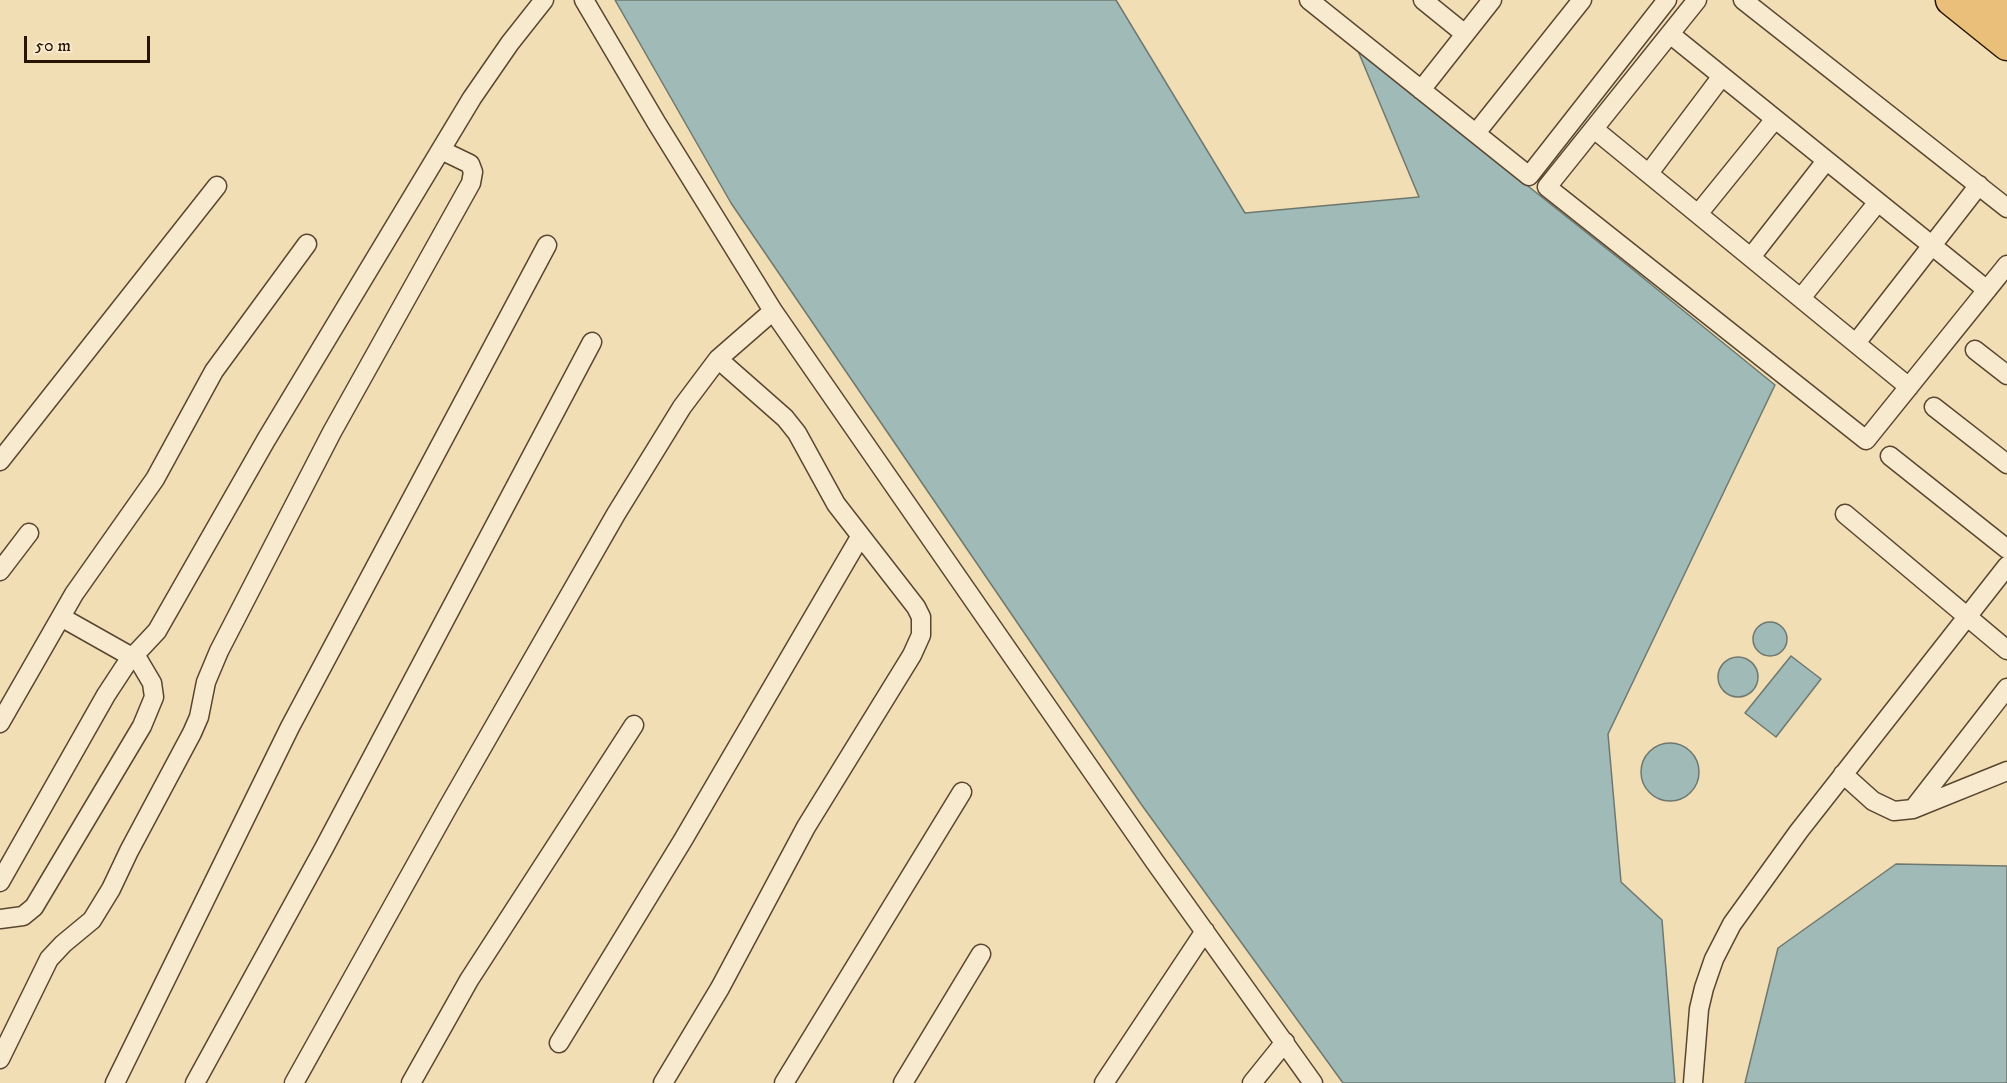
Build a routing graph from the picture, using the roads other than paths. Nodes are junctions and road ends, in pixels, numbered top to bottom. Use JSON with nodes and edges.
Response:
{"nodes":[{"id":1,"x":544,"y":0,"type":"edge"},
{"id":2,"x":584,"y":0,"type":"edge"},
{"id":3,"x":1309,"y":0,"type":"edge"},
{"id":4,"x":1423,"y":0,"type":"edge"},
{"id":5,"x":1492,"y":0,"type":"edge"},
{"id":6,"x":1582,"y":0,"type":"edge"},
{"id":7,"x":1667,"y":0,"type":"edge"},
{"id":8,"x":1697,"y":0,"type":"edge"},
{"id":9,"x":1743,"y":0,"type":"edge"},
{"id":10,"x":1951,"y":0,"type":"edge"},
{"id":11,"x":1986,"y":0,"type":"edge"},
{"id":12,"x":2007,"y":17,"type":"edge"},
{"id":13,"x":1465,"y":34,"type":"junction"},
{"id":14,"x":1670,"y":34,"type":"junction"},
{"id":15,"x":2007,"y":45,"type":"edge"},
{"id":16,"x":1722,"y":76,"type":"junction"},
{"id":17,"x":1420,"y":90,"type":"junction"},
{"id":18,"x":1775,"y":119,"type":"junction"},
{"id":19,"x":1594,"y":129,"type":"junction"},
{"id":20,"x":1476,"y":133,"type":"junction"},
{"id":21,"x":441,"y":150,"type":"junction"},
{"id":22,"x":1826,"y":161,"type":"junction"},
{"id":23,"x":1648,"y":173,"type":"junction"},
{"id":24,"x":1979,"y":185,"type":"junction"},
{"id":25,"x":217,"y":186,"type":"dead end"},
{"id":26,"x":1878,"y":202,"type":"junction"},
{"id":27,"x":2007,"y":208,"type":"edge"},
{"id":28,"x":1698,"y":214,"type":"junction"},
{"id":29,"x":307,"y":244,"type":"dead end"},
{"id":30,"x":547,"y":245,"type":"dead end"},
{"id":31,"x":1932,"y":246,"type":"junction"},
{"id":32,"x":1751,"y":257,"type":"junction"},
{"id":33,"x":2007,"y":265,"type":"edge"},
{"id":34,"x":1987,"y":290,"type":"junction"},
{"id":35,"x":1801,"y":297,"type":"junction"},
{"id":36,"x":773,"y":310,"type":"junction"},
{"id":37,"x":592,"y":342,"type":"dead end"},
{"id":38,"x":1856,"y":343,"type":"junction"},
{"id":39,"x":1975,"y":350,"type":"dead end"},
{"id":40,"x":718,"y":359,"type":"junction"},
{"id":41,"x":2007,"y":375,"type":"edge"},
{"id":42,"x":1910,"y":387,"type":"junction"},
{"id":43,"x":1934,"y":407,"type":"dead end"},
{"id":44,"x":1890,"y":456,"type":"dead end"},
{"id":45,"x":0,"y":461,"type":"edge"},
{"id":46,"x":2007,"y":464,"type":"edge"},
{"id":47,"x":1845,"y":514,"type":"dead end"},
{"id":48,"x":29,"y":533,"type":"dead end"},
{"id":49,"x":860,"y":537,"type":"junction"},
{"id":50,"x":2007,"y":549,"type":"edge"},
{"id":51,"x":2007,"y":566,"type":"edge"},
{"id":52,"x":0,"y":571,"type":"edge"},
{"id":53,"x":61,"y":617,"type":"junction"},
{"id":54,"x":1967,"y":617,"type":"junction"},
{"id":55,"x":2007,"y":650,"type":"edge"},
{"id":56,"x":133,"y":657,"type":"junction"},
{"id":57,"x":2007,"y":688,"type":"edge"},
{"id":58,"x":0,"y":723,"type":"edge"},
{"id":59,"x":634,"y":725,"type":"dead end"},
{"id":60,"x":2007,"y":771,"type":"edge"},
{"id":61,"x":1843,"y":774,"type":"junction"},
{"id":62,"x":962,"y":792,"type":"dead end"},
{"id":63,"x":1913,"y":809,"type":"junction"},
{"id":64,"x":0,"y":882,"type":"edge"},
{"id":65,"x":0,"y":919,"type":"edge"},
{"id":66,"x":1206,"y":931,"type":"junction"},
{"id":67,"x":981,"y":954,"type":"dead end"},
{"id":68,"x":1285,"y":1042,"type":"junction"},
{"id":69,"x":559,"y":1043,"type":"dead end"},
{"id":70,"x":0,"y":1059,"type":"edge"},
{"id":71,"x":115,"y":1083,"type":"edge"},
{"id":72,"x":195,"y":1083,"type":"edge"},
{"id":73,"x":294,"y":1083,"type":"edge"},
{"id":74,"x":411,"y":1083,"type":"edge"},
{"id":75,"x":663,"y":1083,"type":"edge"},
{"id":76,"x":784,"y":1083,"type":"edge"},
{"id":77,"x":903,"y":1083,"type":"edge"},
{"id":78,"x":1104,"y":1083,"type":"edge"},
{"id":79,"x":1252,"y":1083,"type":"edge"},
{"id":80,"x":1313,"y":1083,"type":"edge"},
{"id":81,"x":1693,"y":1083,"type":"edge"}],
"edges":[{"from":1,"to":21,"type":"street"},
{"from":2,"to":36,"type":"street"},
{"from":3,"to":17,"type":"street"},
{"from":4,"to":13,"type":"street"},
{"from":5,"to":13,"type":"street"},
{"from":6,"to":20,"type":"street"},
{"from":7,"to":20,"type":"street"},
{"from":8,"to":14,"type":"street"},
{"from":9,"to":24,"type":"street"},
{"from":10,"to":15,"type":"main road"},
{"from":11,"to":12,"type":"main road"},
{"from":13,"to":17,"type":"street"},
{"from":14,"to":16,"type":"street"},
{"from":14,"to":19,"type":"street"},
{"from":16,"to":18,"type":"street"},
{"from":16,"to":23,"type":"street"},
{"from":17,"to":20,"type":"street"},
{"from":18,"to":22,"type":"street"},
{"from":18,"to":28,"type":"street"},
{"from":19,"to":23,"type":"street"},
{"from":19,"to":42,"type":"street"},
{"from":21,"to":56,"type":"street"},
{"from":21,"to":70,"type":"street"},
{"from":22,"to":26,"type":"street"},
{"from":22,"to":32,"type":"street"},
{"from":23,"to":28,"type":"street"},
{"from":24,"to":27,"type":"street"},
{"from":24,"to":31,"type":"street"},
{"from":25,"to":45,"type":"street"},
{"from":26,"to":31,"type":"street"},
{"from":26,"to":35,"type":"street"},
{"from":28,"to":32,"type":"street"},
{"from":29,"to":53,"type":"street"},
{"from":30,"to":71,"type":"street"},
{"from":31,"to":34,"type":"street"},
{"from":31,"to":38,"type":"street"},
{"from":32,"to":35,"type":"street"},
{"from":33,"to":34,"type":"street"},
{"from":34,"to":42,"type":"street"},
{"from":35,"to":38,"type":"street"},
{"from":36,"to":40,"type":"street"},
{"from":36,"to":66,"type":"street"},
{"from":37,"to":72,"type":"street"},
{"from":38,"to":42,"type":"street"},
{"from":39,"to":41,"type":"street"},
{"from":40,"to":49,"type":"street"},
{"from":40,"to":73,"type":"street"},
{"from":43,"to":46,"type":"street"},
{"from":44,"to":50,"type":"street"},
{"from":47,"to":54,"type":"street"},
{"from":48,"to":52,"type":"street"},
{"from":49,"to":69,"type":"street"},
{"from":49,"to":75,"type":"street"},
{"from":51,"to":54,"type":"street"},
{"from":53,"to":56,"type":"street"},
{"from":53,"to":58,"type":"street"},
{"from":54,"to":55,"type":"street"},
{"from":54,"to":61,"type":"street"},
{"from":56,"to":64,"type":"street"},
{"from":56,"to":65,"type":"street"},
{"from":57,"to":63,"type":"street"},
{"from":59,"to":74,"type":"street"},
{"from":60,"to":63,"type":"street"},
{"from":61,"to":63,"type":"street"},
{"from":61,"to":81,"type":"street"},
{"from":62,"to":76,"type":"street"},
{"from":66,"to":68,"type":"street"},
{"from":66,"to":78,"type":"street"},
{"from":67,"to":77,"type":"street"},
{"from":68,"to":79,"type":"street"},
{"from":68,"to":80,"type":"street"}]}
